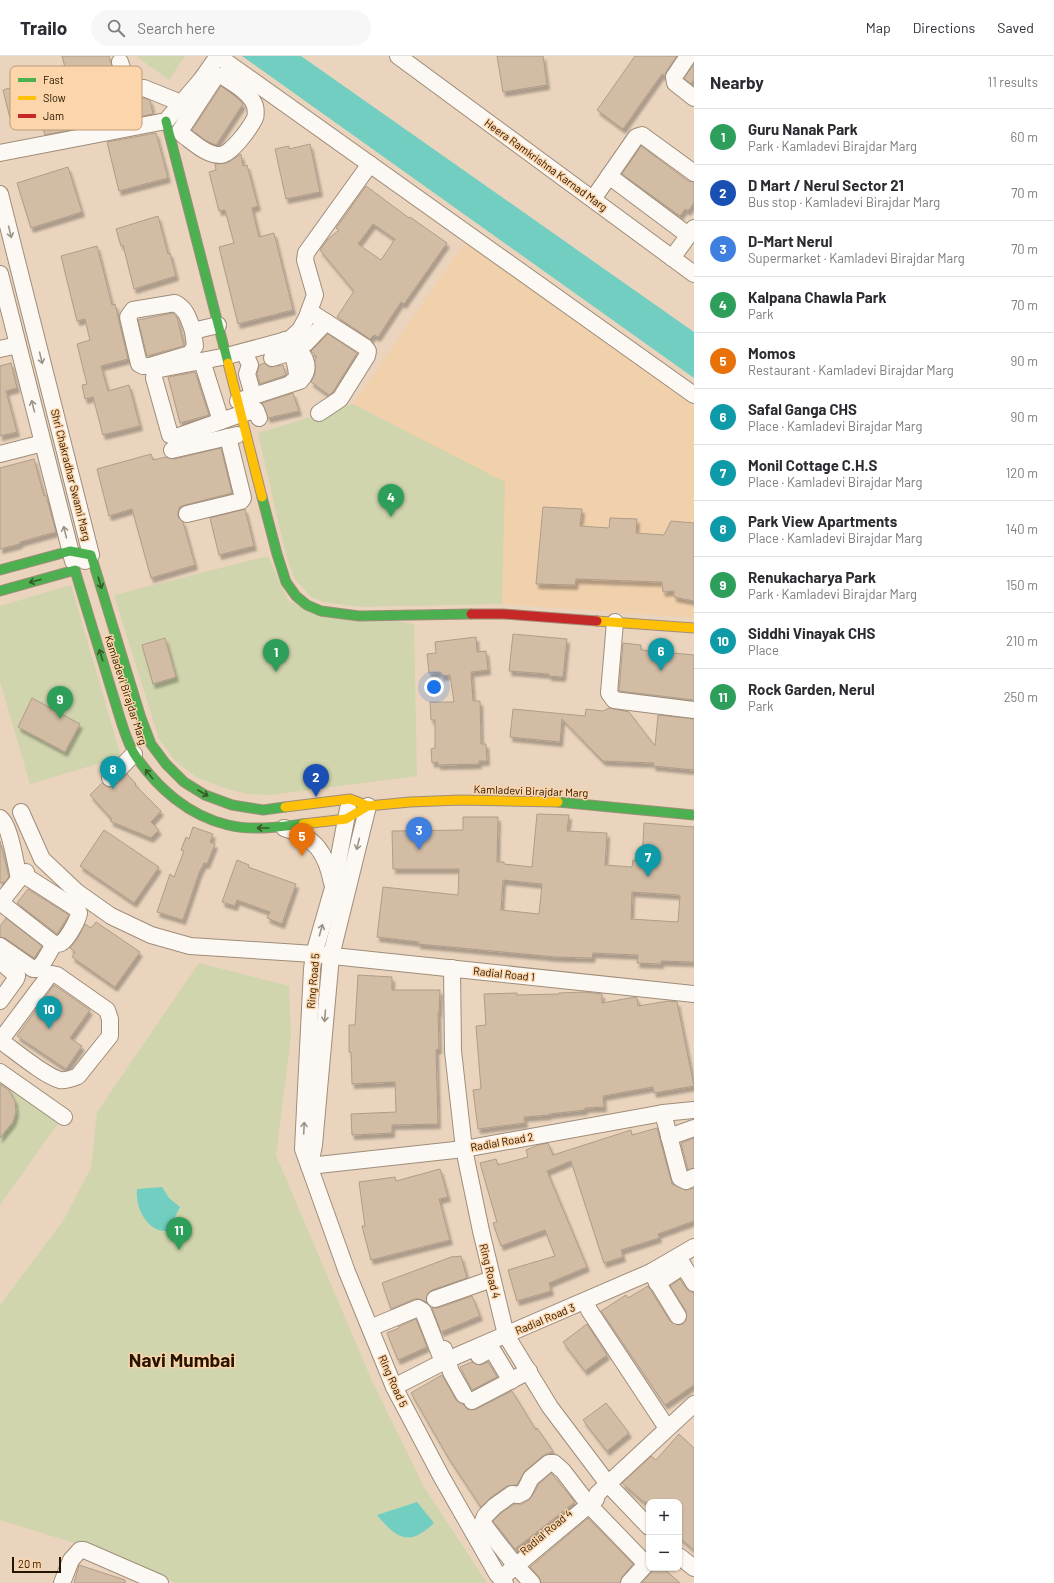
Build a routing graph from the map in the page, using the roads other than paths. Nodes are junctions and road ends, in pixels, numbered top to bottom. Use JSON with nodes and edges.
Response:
{"nodes":[{"id":1,"x":218,"y":56,"type":"edge"},
{"id":2,"x":398,"y":56,"type":"edge"},
{"id":3,"x":688,"y":56,"type":"edge"},
{"id":4,"x":120,"y":62,"type":"dead end"},
{"id":5,"x":121,"y":66,"type":"edge"},
{"id":6,"x":142,"y":88,"type":"edge"},
{"id":7,"x":694,"y":98,"type":"edge"},
{"id":8,"x":190,"y":100,"type":"junction"},
{"id":9,"x":166,"y":121,"type":"junction"},
{"id":10,"x":142,"y":126,"type":"edge"},
{"id":11,"x":119,"y":130,"type":"edge"},
{"id":12,"x":0,"y":153,"type":"edge"},
{"id":13,"x":370,"y":164,"type":"junction"},
{"id":14,"x":694,"y":173,"type":"edge"},
{"id":15,"x":609,"y":176,"type":"junction"},
{"id":16,"x":0,"y":194,"type":"edge"},
{"id":17,"x":593,"y":200,"type":"junction"},
{"id":18,"x":691,"y":231,"type":"edge"},
{"id":19,"x":672,"y":258,"type":"junction"},
{"id":20,"x":0,"y":274,"type":"edge"},
{"id":21,"x":694,"y":274,"type":"edge"},
{"id":22,"x":309,"y":311,"type":"junction"},
{"id":23,"x":326,"y":322,"type":"junction"},
{"id":24,"x":218,"y":325,"type":"junction"},
{"id":25,"x":193,"y":331,"type":"junction"},
{"id":26,"x":18,"y":345,"type":"junction"},
{"id":27,"x":291,"y":345,"type":"junction"},
{"id":28,"x":0,"y":349,"type":"edge"},
{"id":29,"x":244,"y":352,"type":"junction"},
{"id":30,"x":227,"y":356,"type":"junction"},
{"id":31,"x":272,"y":358,"type":"dead end"},
{"id":32,"x":202,"y":361,"type":"junction"},
{"id":33,"x":292,"y":382,"type":"dead end"},
{"id":34,"x":251,"y":388,"type":"dead end"},
{"id":35,"x":694,"y":395,"type":"edge"},
{"id":36,"x":240,"y":407,"type":"junction"},
{"id":37,"x":319,"y":413,"type":"dead end"},
{"id":38,"x":259,"y":418,"type":"dead end"},
{"id":39,"x":221,"y":421,"type":"junction"},
{"id":40,"x":246,"y":433,"type":"junction"},
{"id":41,"x":228,"y":437,"type":"junction"},
{"id":42,"x":43,"y":443,"type":"junction"},
{"id":43,"x":172,"y":450,"type":"dead end"},
{"id":44,"x":0,"y":454,"type":"edge"},
{"id":45,"x":187,"y":514,"type":"dead end"},
{"id":46,"x":70,"y":551,"type":"junction"},
{"id":47,"x":91,"y":555,"type":"junction"},
{"id":48,"x":0,"y":570,"type":"edge"},
{"id":49,"x":75,"y":570,"type":"junction"},
{"id":50,"x":0,"y":591,"type":"edge"},
{"id":51,"x":615,"y":622,"type":"junction"},
{"id":52,"x":694,"y":628,"type":"edge"},
{"id":53,"x":694,"y":710,"type":"edge"},
{"id":54,"x":134,"y":754,"type":"junction"},
{"id":55,"x":110,"y":778,"type":"dead end"},
{"id":56,"x":350,"y":799,"type":"junction"},
{"id":57,"x":368,"y":806,"type":"junction"},
{"id":58,"x":21,"y":812,"type":"dead end"},
{"id":59,"x":694,"y":815,"type":"edge"},
{"id":60,"x":0,"y":818,"type":"edge"},
{"id":61,"x":346,"y":819,"type":"junction"},
{"id":62,"x":281,"y":827,"type":"junction"},
{"id":63,"x":42,"y":859,"type":"junction"},
{"id":64,"x":21,"y":877,"type":"junction"},
{"id":65,"x":333,"y":888,"type":"junction"},
{"id":66,"x":1,"y":907,"type":"edge"},
{"id":67,"x":54,"y":944,"type":"junction"},
{"id":68,"x":0,"y":946,"type":"edge"},
{"id":69,"x":314,"y":954,"type":"junction"},
{"id":70,"x":331,"y":956,"type":"junction"},
{"id":71,"x":0,"y":962,"type":"edge"},
{"id":72,"x":452,"y":968,"type":"junction"},
{"id":73,"x":694,"y":994,"type":"edge"},
{"id":74,"x":0,"y":1001,"type":"edge"},
{"id":75,"x":0,"y":1041,"type":"edge"},
{"id":76,"x":80,"y":1059,"type":"dead end"},
{"id":77,"x":0,"y":1072,"type":"edge"},
{"id":78,"x":66,"y":1080,"type":"junction"},
{"id":79,"x":312,"y":1100,"type":"junction"},
{"id":80,"x":694,"y":1110,"type":"edge"},
{"id":81,"x":663,"y":1113,"type":"junction"},
{"id":82,"x":64,"y":1116,"type":"dead end"},
{"id":83,"x":694,"y":1128,"type":"edge"},
{"id":84,"x":669,"y":1137,"type":"junction"},
{"id":85,"x":464,"y":1149,"type":"junction"},
{"id":86,"x":309,"y":1166,"type":"junction"},
{"id":87,"x":694,"y":1177,"type":"edge"},
{"id":88,"x":694,"y":1247,"type":"edge"},
{"id":89,"x":680,"y":1261,"type":"junction"},
{"id":90,"x":654,"y":1278,"type":"junction"},
{"id":91,"x":492,"y":1279,"type":"junction"},
{"id":92,"x":694,"y":1283,"type":"edge"},
{"id":93,"x":435,"y":1299,"type":"dead end"},
{"id":94,"x":586,"y":1301,"type":"junction"},
{"id":95,"x":678,"y":1316,"type":"dead end"},
{"id":96,"x":370,"y":1328,"type":"junction"},
{"id":97,"x":438,"y":1333,"type":"dead end"},
{"id":98,"x":506,"y":1335,"type":"junction"},
{"id":99,"x":479,"y":1356,"type":"dead end"},
{"id":100,"x":445,"y":1361,"type":"junction"},
{"id":101,"x":529,"y":1371,"type":"junction"},
{"id":102,"x":511,"y":1381,"type":"junction"},
{"id":103,"x":394,"y":1387,"type":"junction"},
{"id":104,"x":694,"y":1404,"type":"edge"},
{"id":105,"x":667,"y":1428,"type":"junction"},
{"id":106,"x":589,"y":1501,"type":"junction"},
{"id":107,"x":646,"y":1526,"type":"edge"},
{"id":108,"x":682,"y":1558,"type":"edge"},
{"id":109,"x":646,"y":1562,"type":"edge"},
{"id":110,"x":514,"y":1564,"type":"junction"},
{"id":111,"x":646,"y":1564,"type":"edge"},
{"id":112,"x":694,"y":1568,"type":"edge"},
{"id":113,"x":501,"y":1579,"type":"edge"},
{"id":114,"x":62,"y":1583,"type":"edge"},
{"id":115,"x":160,"y":1583,"type":"edge"},
{"id":116,"x":532,"y":1583,"type":"edge"},
{"id":117,"x":629,"y":1583,"type":"edge"}],
"edges":[{"from":1,"to":8,"type":"street"},
{"from":1,"to":13,"type":"street"},
{"from":2,"to":17,"type":"street","name":"Heera Ramkrishna Karnad Marg"},
{"from":3,"to":7,"type":"street"},
{"from":4,"to":5,"type":"street"},
{"from":6,"to":8,"type":"street"},
{"from":8,"to":8,"type":"street"},
{"from":8,"to":9,"type":"street"},
{"from":9,"to":10,"type":"street"},
{"from":9,"to":24,"type":"street"},
{"from":11,"to":12,"type":"street"},
{"from":13,"to":22,"type":"street"},
{"from":13,"to":35,"type":"street"},
{"from":14,"to":15,"type":"street"},
{"from":15,"to":17,"type":"street"},
{"from":15,"to":18,"type":"street"},
{"from":16,"to":47,"type":"street","name":"Shri Chakradhar Swami Marg","one_way":true},
{"from":17,"to":19,"type":"street","name":"Heera Ramkrishna Karnad Marg"},
{"from":18,"to":19,"type":"street"},
{"from":19,"to":21,"type":"street","name":"Heera Ramkrishna Karnad Marg"},
{"from":20,"to":26,"type":"street","name":"Shri Chakradhar Swami Marg"},
{"from":22,"to":23,"type":"street"},
{"from":22,"to":27,"type":"street"},
{"from":23,"to":27,"type":"street"},
{"from":23,"to":37,"type":"street"},
{"from":24,"to":25,"type":"street"},
{"from":24,"to":30,"type":"street"},
{"from":25,"to":25,"type":"street"},
{"from":26,"to":28,"type":"street"},
{"from":42,"to":26,"type":"street","name":"Shri Chakradhar Swami Marg","one_way":true},
{"from":27,"to":29,"type":"street"},
{"from":27,"to":31,"type":"street"},
{"from":27,"to":33,"type":"street"},
{"from":27,"to":36,"type":"street"},
{"from":29,"to":30,"type":"street"},
{"from":29,"to":34,"type":"street"},
{"from":30,"to":32,"type":"street"},
{"from":30,"to":36,"type":"street"},
{"from":32,"to":39,"type":"street"},
{"from":32,"to":39,"type":"street"},
{"from":36,"to":38,"type":"street"},
{"from":36,"to":39,"type":"street"},
{"from":36,"to":40,"type":"street"},
{"from":40,"to":41,"type":"street"},
{"from":40,"to":51,"type":"street"},
{"from":41,"to":43,"type":"street"},
{"from":41,"to":45,"type":"street"},
{"from":42,"to":44,"type":"street"},
{"from":46,"to":42,"type":"street","name":"Shri Chakradhar Swami Marg","one_way":true},
{"from":46,"to":47,"type":"street"},
{"from":46,"to":48,"type":"street"},
{"from":46,"to":49,"type":"street","name":"Shri Chakradhar Swami Marg"},
{"from":47,"to":49,"type":"street","name":"Shri Chakradhar Swami Marg"},
{"from":47,"to":56,"type":"street","name":"Kamladevi Birajdar Marg","one_way":true},
{"from":49,"to":50,"type":"street","one_way":true},
{"from":54,"to":49,"type":"street","name":"Kamladevi Birajdar Marg","one_way":true},
{"from":51,"to":52,"type":"street"},
{"from":51,"to":53,"type":"street"},
{"from":54,"to":55,"type":"street"},
{"from":62,"to":54,"type":"street","name":"Kamladevi Birajdar Marg","one_way":true},
{"from":56,"to":57,"type":"street","name":"Kamladevi Birajdar Marg"},
{"from":56,"to":61,"type":"street","name":"Ring Road 5"},
{"from":57,"to":59,"type":"street","name":"Kamladevi Birajdar Marg"},
{"from":57,"to":61,"type":"street","name":"Kamladevi Birajdar Marg"},
{"from":57,"to":70,"type":"street","name":"Ring Road 5","one_way":true},
{"from":58,"to":63,"type":"street"},
{"from":60,"to":64,"type":"street"},
{"from":61,"to":62,"type":"street","name":"Kamladevi Birajdar Marg"},
{"from":61,"to":65,"type":"street","name":"Ring Road 5"},
{"from":62,"to":65,"type":"street"},
{"from":63,"to":64,"type":"street"},
{"from":63,"to":69,"type":"street","name":"Radial Road 1"},
{"from":64,"to":66,"type":"street"},
{"from":64,"to":67,"type":"street"},
{"from":69,"to":65,"type":"street","name":"Ring Road 5","one_way":true},
{"from":66,"to":67,"type":"street"},
{"from":67,"to":68,"type":"street"},
{"from":69,"to":70,"type":"street","name":"Radial Road 1"},
{"from":69,"to":79,"type":"street","name":"Ring Road 5"},
{"from":70,"to":72,"type":"street","name":"Radial Road 1"},
{"from":70,"to":79,"type":"street","name":"Ring Road 5","one_way":true},
{"from":71,"to":74,"type":"street"},
{"from":72,"to":73,"type":"street","name":"Radial Road 1"},
{"from":72,"to":85,"type":"street","name":"Ring Road 4"},
{"from":75,"to":78,"type":"street"},
{"from":75,"to":78,"type":"street"},
{"from":76,"to":78,"type":"street"},
{"from":77,"to":82,"type":"street"},
{"from":79,"to":86,"type":"street","name":"Ring Road 5"},
{"from":80,"to":81,"type":"street","name":"Radial Road 2"},
{"from":81,"to":84,"type":"street"},
{"from":81,"to":85,"type":"street","name":"Radial Road 2"},
{"from":83,"to":84,"type":"street"},
{"from":84,"to":87,"type":"street"},
{"from":85,"to":86,"type":"street","name":"Radial Road 2"},
{"from":85,"to":91,"type":"street","name":"Ring Road 4"},
{"from":86,"to":96,"type":"street","name":"Ring Road 5"},
{"from":88,"to":89,"type":"street","name":"Radial Road 3"},
{"from":89,"to":90,"type":"street","name":"Radial Road 3"},
{"from":89,"to":92,"type":"street"},
{"from":90,"to":94,"type":"street","name":"Radial Road 3"},
{"from":90,"to":95,"type":"street"},
{"from":91,"to":93,"type":"street"},
{"from":91,"to":98,"type":"street","name":"Ring Road 4"},
{"from":94,"to":98,"type":"street","name":"Radial Road 3"},
{"from":94,"to":105,"type":"street"},
{"from":96,"to":100,"type":"street"},
{"from":96,"to":103,"type":"street","name":"Ring Road 5"},
{"from":97,"to":100,"type":"street"},
{"from":98,"to":100,"type":"street","name":"Radial Road 3"},
{"from":98,"to":101,"type":"street","name":"Ring Road 4"},
{"from":99,"to":102,"type":"street"},
{"from":100,"to":102,"type":"street"},
{"from":100,"to":103,"type":"street","name":"Radial Road 3"},
{"from":101,"to":102,"type":"street"},
{"from":101,"to":106,"type":"street","name":"Ring Road 4"},
{"from":103,"to":113,"type":"street","name":"Ring Road 5"},
{"from":104,"to":105,"type":"street","name":"Radial Road 4"},
{"from":105,"to":106,"type":"street","name":"Radial Road 4"},
{"from":106,"to":107,"type":"street","name":"Ring Road 4"},
{"from":106,"to":109,"type":"street"},
{"from":106,"to":110,"type":"street","name":"Radial Road 4"},
{"from":106,"to":110,"type":"street"},
{"from":108,"to":112,"type":"street"},
{"from":110,"to":113,"type":"street","name":"Radial Road 4"},
{"from":110,"to":116,"type":"street"},
{"from":111,"to":117,"type":"street"},
{"from":114,"to":115,"type":"street"}]}
